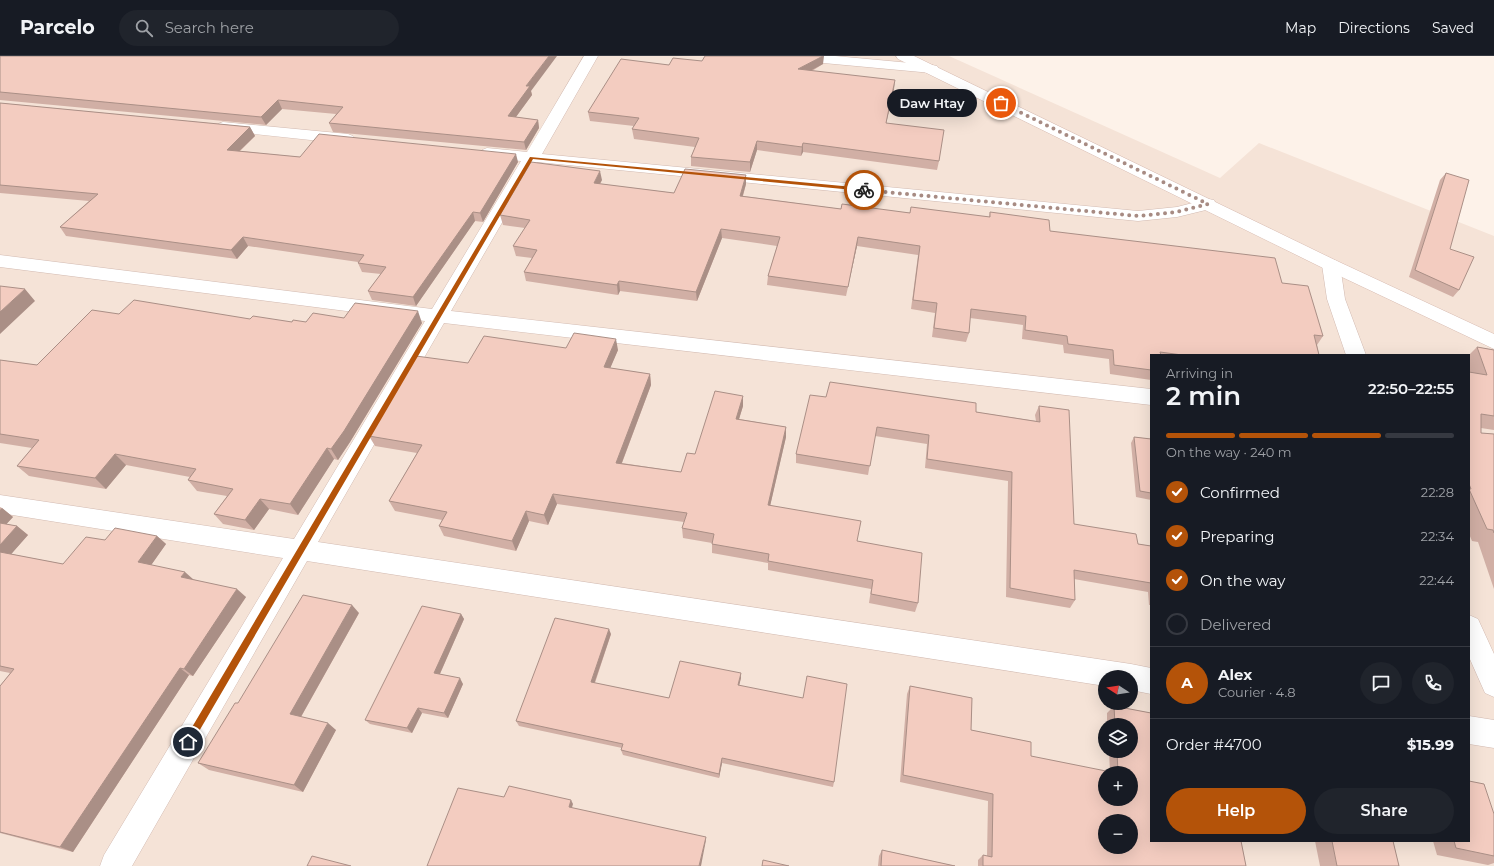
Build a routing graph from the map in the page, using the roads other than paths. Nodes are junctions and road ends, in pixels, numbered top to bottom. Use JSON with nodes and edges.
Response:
{"nodes":[{"id":1,"x":591,"y":56,"type":"edge"},
{"id":2,"x":791,"y":56,"type":"edge"},
{"id":3,"x":903,"y":56,"type":"edge"},
{"id":4,"x":932,"y":69,"type":"junction"},
{"id":5,"x":206,"y":125,"type":"edge"},
{"id":6,"x":365,"y":141,"type":"edge"},
{"id":7,"x":476,"y":152,"type":"edge"},
{"id":8,"x":532,"y":158,"type":"junction"},
{"id":9,"x":1208,"y":204,"type":"junction"},
{"id":10,"x":0,"y":261,"type":"edge"},
{"id":11,"x":1331,"y":265,"type":"junction"},
{"id":12,"x":438,"y":316,"type":"junction"},
{"id":13,"x":1494,"y":342,"type":"edge"},
{"id":14,"x":1356,"y":354,"type":"edge"},
{"id":15,"x":1150,"y":397,"type":"edge"},
{"id":16,"x":0,"y":504,"type":"edge"},
{"id":17,"x":302,"y":549,"type":"junction"},
{"id":18,"x":1470,"y":629,"type":"edge"},
{"id":19,"x":1098,"y":672,"type":"edge"},
{"id":20,"x":1138,"y":679,"type":"edge"},
{"id":21,"x":1150,"y":681,"type":"edge"},
{"id":22,"x":1494,"y":684,"type":"edge"},
{"id":23,"x":1470,"y":730,"type":"edge"},
{"id":24,"x":1494,"y":734,"type":"edge"},
{"id":25,"x":115,"y":866,"type":"edge"}],
"edges":[{"from":1,"to":8,"type":"street"},
{"from":2,"to":4,"type":"street"},
{"from":3,"to":4,"type":"street"},
{"from":4,"to":9,"type":"street"},
{"from":5,"to":6,"type":"street"},
{"from":7,"to":8,"type":"street"},
{"from":8,"to":9,"type":"street"},
{"from":8,"to":12,"type":"street"},
{"from":9,"to":11,"type":"street"},
{"from":10,"to":12,"type":"street"},
{"from":11,"to":13,"type":"street"},
{"from":11,"to":14,"type":"street"},
{"from":12,"to":15,"type":"street"},
{"from":12,"to":17,"type":"street"},
{"from":16,"to":17,"type":"street"},
{"from":17,"to":19,"type":"street"},
{"from":17,"to":25,"type":"street"},
{"from":18,"to":22,"type":"street"},
{"from":20,"to":21,"type":"street"},
{"from":23,"to":24,"type":"street"}]}
